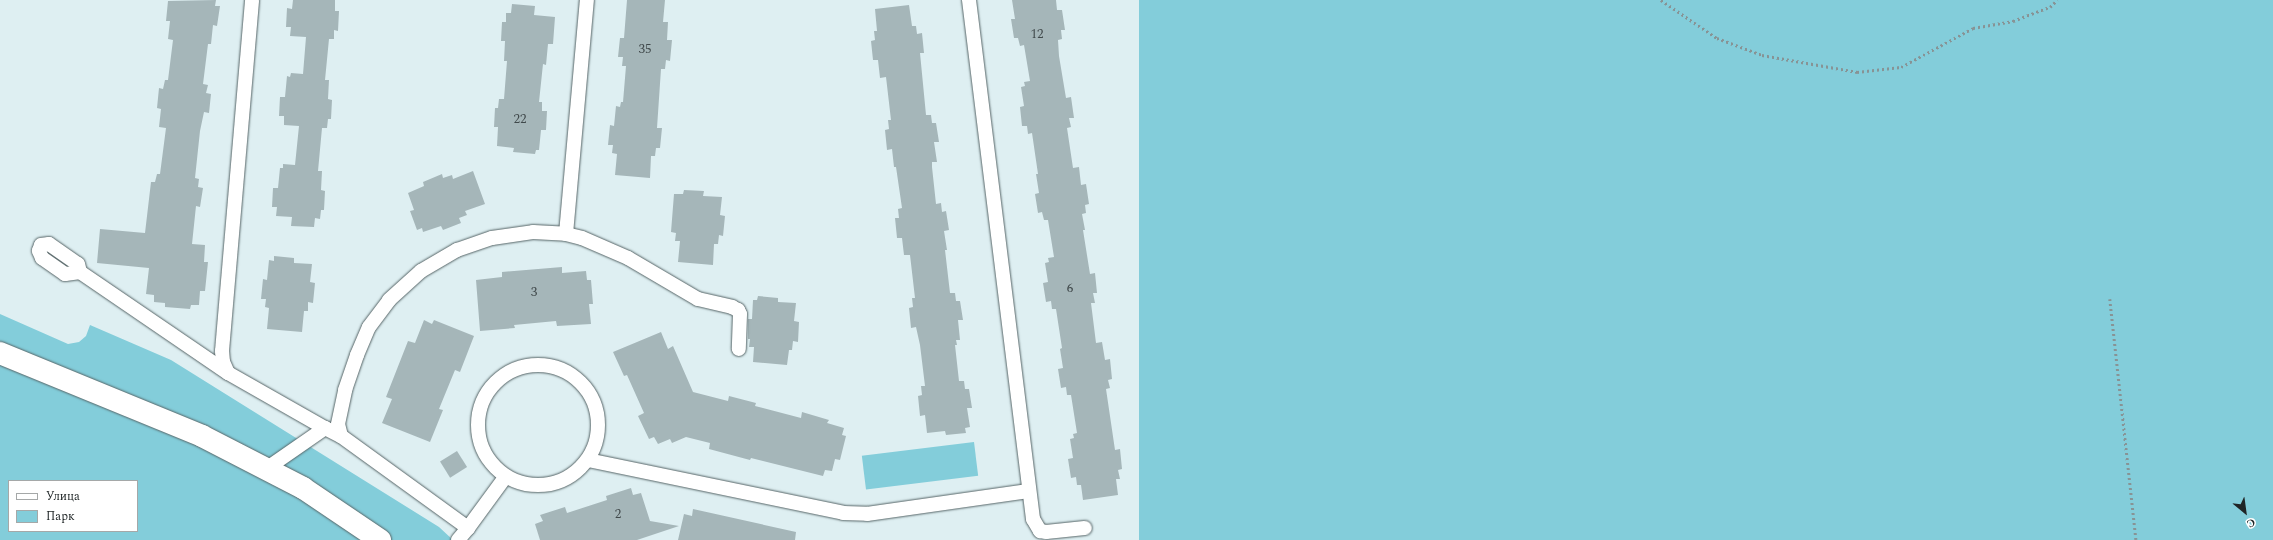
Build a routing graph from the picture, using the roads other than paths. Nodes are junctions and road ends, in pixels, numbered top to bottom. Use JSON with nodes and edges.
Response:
{"nodes":[{"id":1,"x":252,"y":0,"type":"edge"},
{"id":2,"x":587,"y":0,"type":"edge"},
{"id":3,"x":969,"y":0,"type":"edge"},
{"id":4,"x":566,"y":234,"type":"junction"},
{"id":5,"x":80,"y":272,"type":"dead end"},
{"id":6,"x":739,"y":349,"type":"dead end"},
{"id":7,"x":0,"y":353,"type":"edge"},
{"id":8,"x":228,"y":373,"type":"junction"},
{"id":9,"x":325,"y":428,"type":"junction"},
{"id":10,"x":340,"y":436,"type":"junction"},
{"id":11,"x":588,"y":460,"type":"junction"},
{"id":12,"x":266,"y":469,"type":"junction"},
{"id":13,"x":506,"y":476,"type":"junction"},
{"id":14,"x":1028,"y":491,"type":"junction"},
{"id":15,"x":468,"y":528,"type":"junction"},
{"id":16,"x":1085,"y":528,"type":"dead end"},
{"id":17,"x":380,"y":540,"type":"edge"},
{"id":18,"x":458,"y":540,"type":"edge"}],
"edges":[{"from":1,"to":8,"type":"lane"},
{"from":2,"to":4,"type":"lane"},
{"from":3,"to":14,"type":"lane"},
{"from":4,"to":6,"type":"lane"},
{"from":4,"to":10,"type":"lane"},
{"from":5,"to":8,"type":"lane"},
{"from":7,"to":12,"type":"street"},
{"from":8,"to":9,"type":"lane"},
{"from":9,"to":10,"type":"lane"},
{"from":9,"to":12,"type":"lane"},
{"from":10,"to":15,"type":"lane"},
{"from":11,"to":13,"type":"lane"},
{"from":11,"to":13,"type":"lane"},
{"from":11,"to":14,"type":"lane"},
{"from":12,"to":17,"type":"street"},
{"from":13,"to":15,"type":"lane"},
{"from":14,"to":16,"type":"lane"},
{"from":15,"to":18,"type":"lane"}]}
